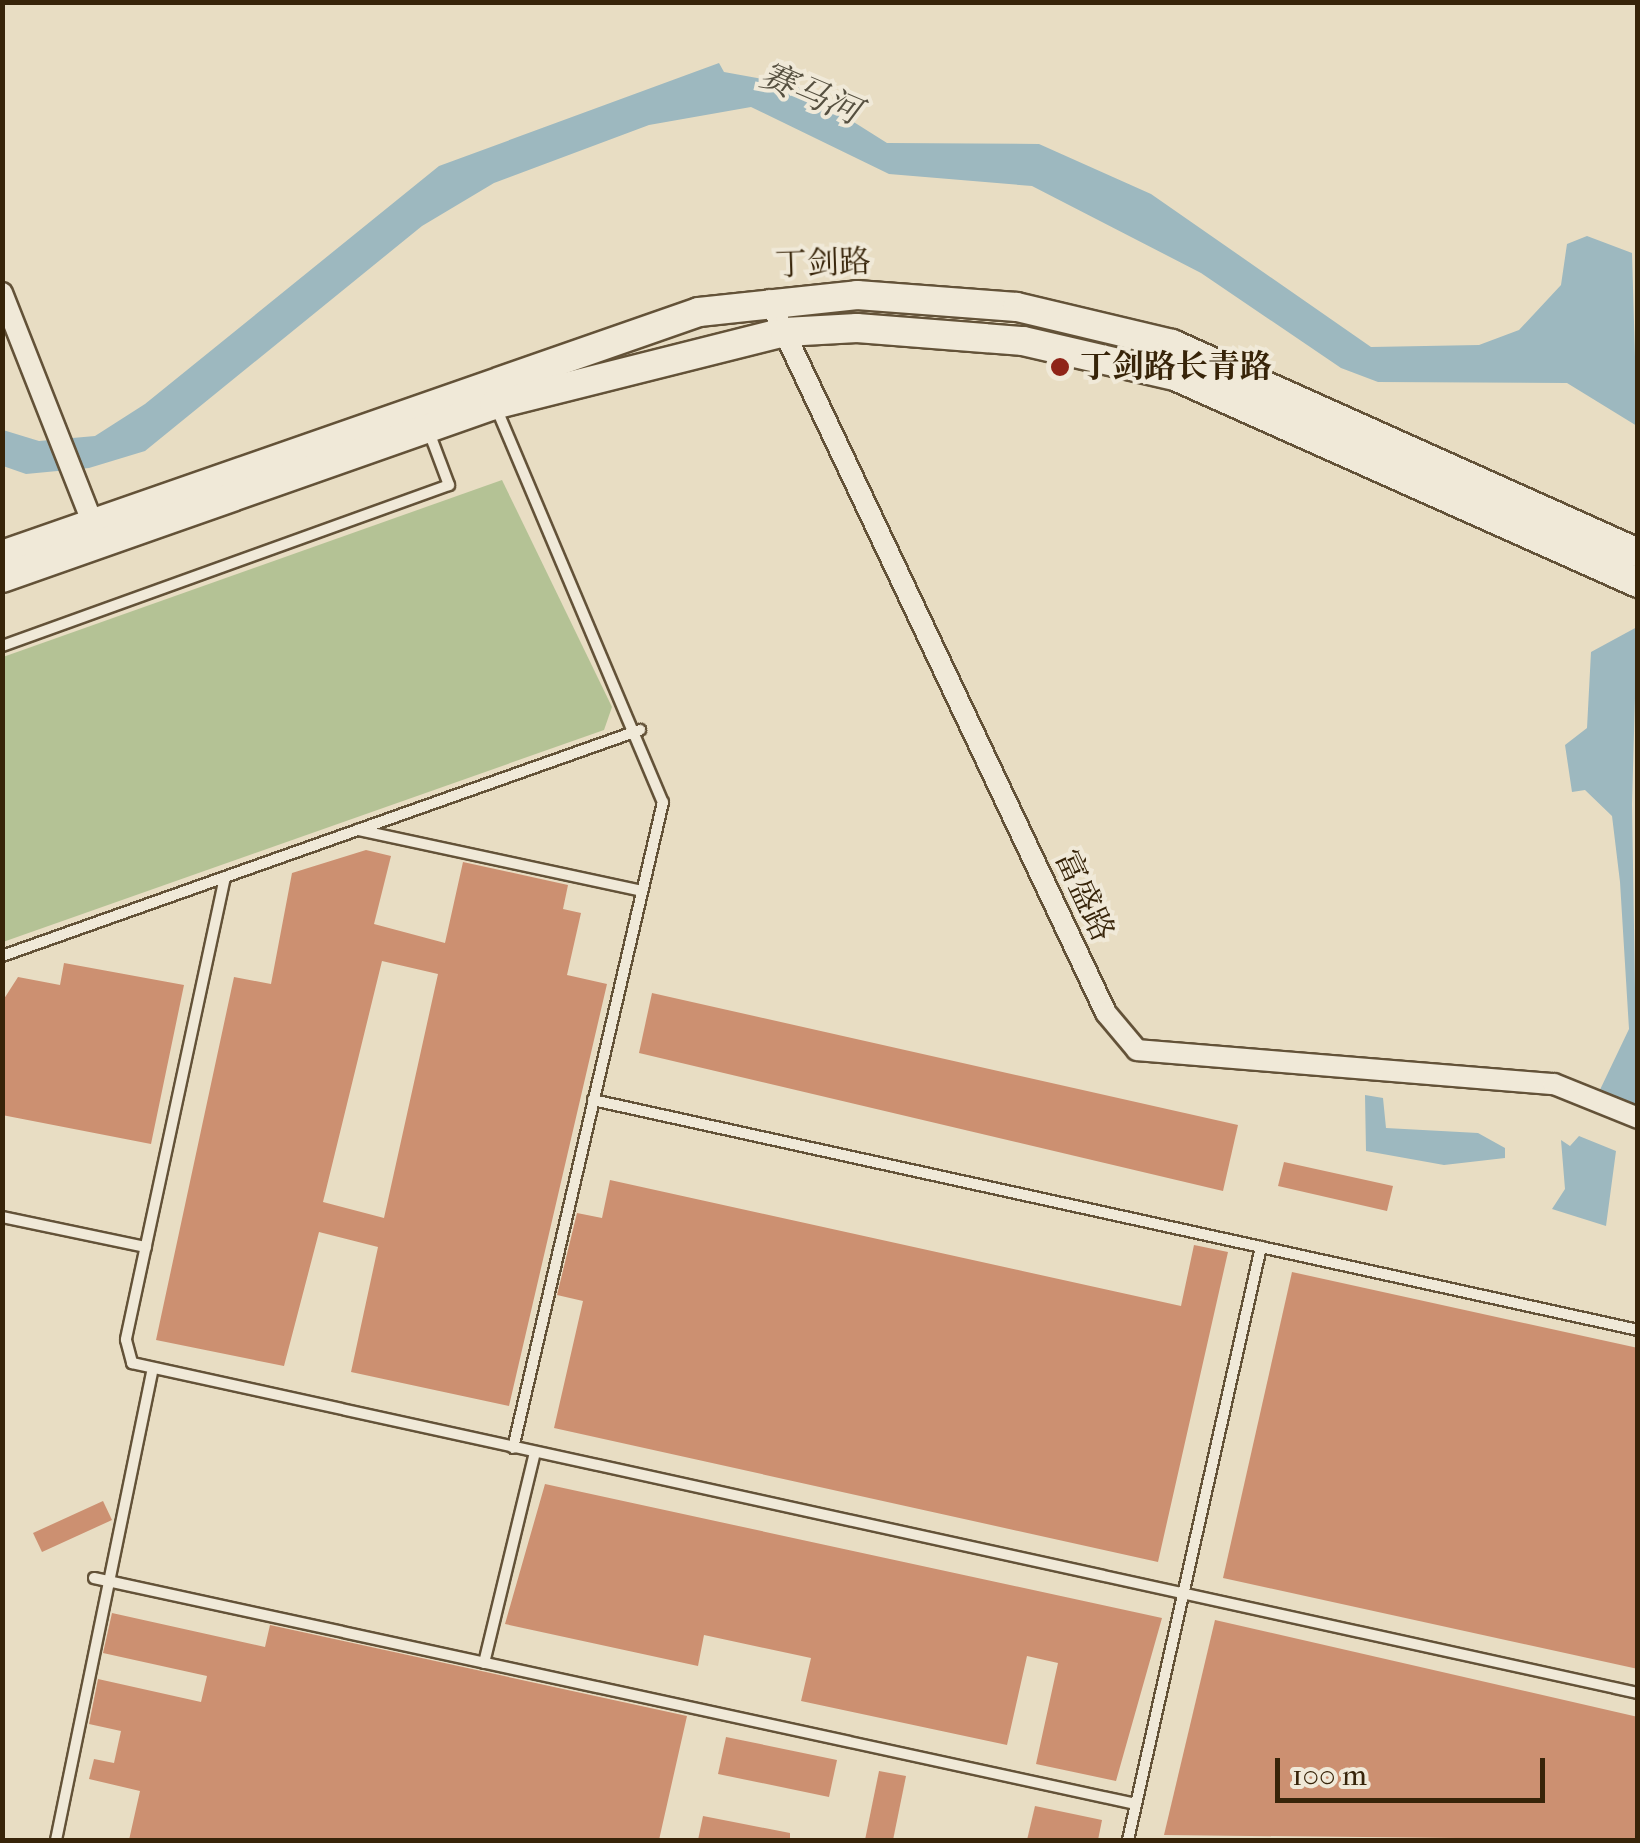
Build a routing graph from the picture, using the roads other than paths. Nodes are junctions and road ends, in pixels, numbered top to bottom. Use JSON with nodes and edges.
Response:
{"nodes":[{"id":1,"x":2,"y":294,"type":"edge"},
{"id":2,"x":768,"y":300,"type":"junction"},
{"id":3,"x":785,"y":332,"type":"junction"},
{"id":4,"x":494,"y":404,"type":"junction"},
{"id":5,"x":428,"y":428,"type":"junction"},
{"id":6,"x":97,"y":534,"type":"junction"},
{"id":7,"x":1638,"y":553,"type":"edge"},
{"id":8,"x":2,"y":555,"type":"edge"},
{"id":9,"x":2,"y":578,"type":"edge"},
{"id":10,"x":1638,"y":583,"type":"edge"},
{"id":11,"x":2,"y":646,"type":"edge"},
{"id":12,"x":640,"y":730,"type":"junction"},
{"id":13,"x":357,"y":830,"type":"junction"},
{"id":14,"x":225,"y":877,"type":"junction"},
{"id":15,"x":642,"y":891,"type":"junction"},
{"id":16,"x":2,"y":956,"type":"edge"},
{"id":17,"x":593,"y":1100,"type":"junction"},
{"id":18,"x":1638,"y":1118,"type":"edge"},
{"id":19,"x":2,"y":1217,"type":"edge"},
{"id":20,"x":146,"y":1247,"type":"junction"},
{"id":21,"x":1261,"y":1247,"type":"junction"},
{"id":22,"x":1638,"y":1330,"type":"edge"},
{"id":23,"x":153,"y":1370,"type":"junction"},
{"id":24,"x":513,"y":1448,"type":"junction"},
{"id":25,"x":534,"y":1452,"type":"junction"},
{"id":26,"x":94,"y":1578,"type":"dead end"},
{"id":27,"x":108,"y":1581,"type":"junction"},
{"id":28,"x":1183,"y":1594,"type":"junction"},
{"id":29,"x":484,"y":1662,"type":"junction"},
{"id":30,"x":1638,"y":1693,"type":"edge"},
{"id":31,"x":1136,"y":1804,"type":"junction"},
{"id":32,"x":56,"y":1840,"type":"edge"},
{"id":33,"x":1128,"y":1840,"type":"edge"}],
"edges":[{"from":1,"to":6,"type":"street"},
{"from":2,"to":3,"type":"street","name":"富盛路"},
{"from":2,"to":6,"type":"main road","name":"丁剑路"},
{"from":2,"to":7,"type":"main road","name":"丁剑路"},
{"from":3,"to":4,"type":"main road","name":"丁剑路"},
{"from":3,"to":10,"type":"main road","name":"丁剑路"},
{"from":3,"to":18,"type":"street","name":"富盛路"},
{"from":4,"to":5,"type":"main road","name":"丁剑路"},
{"from":4,"to":12,"type":"lane"},
{"from":5,"to":6,"type":"main road","name":"丁剑路"},
{"from":5,"to":11,"type":"lane"},
{"from":6,"to":8,"type":"main road","name":"丁剑路"},
{"from":6,"to":9,"type":"main road","name":"丁剑路"},
{"from":12,"to":13,"type":"lane"},
{"from":12,"to":15,"type":"lane"},
{"from":13,"to":14,"type":"lane"},
{"from":13,"to":15,"type":"lane"},
{"from":14,"to":16,"type":"lane"},
{"from":14,"to":20,"type":"lane"},
{"from":15,"to":17,"type":"lane"},
{"from":17,"to":21,"type":"lane"},
{"from":17,"to":24,"type":"lane"},
{"from":19,"to":20,"type":"lane"},
{"from":20,"to":23,"type":"lane"},
{"from":21,"to":22,"type":"lane"},
{"from":21,"to":28,"type":"lane"},
{"from":23,"to":24,"type":"lane"},
{"from":23,"to":27,"type":"lane"},
{"from":24,"to":25,"type":"lane"},
{"from":25,"to":28,"type":"lane"},
{"from":25,"to":29,"type":"lane"},
{"from":26,"to":27,"type":"lane"},
{"from":27,"to":29,"type":"lane"},
{"from":27,"to":32,"type":"lane"},
{"from":28,"to":30,"type":"lane"},
{"from":28,"to":31,"type":"lane"},
{"from":29,"to":31,"type":"lane"},
{"from":31,"to":33,"type":"lane"}]}
